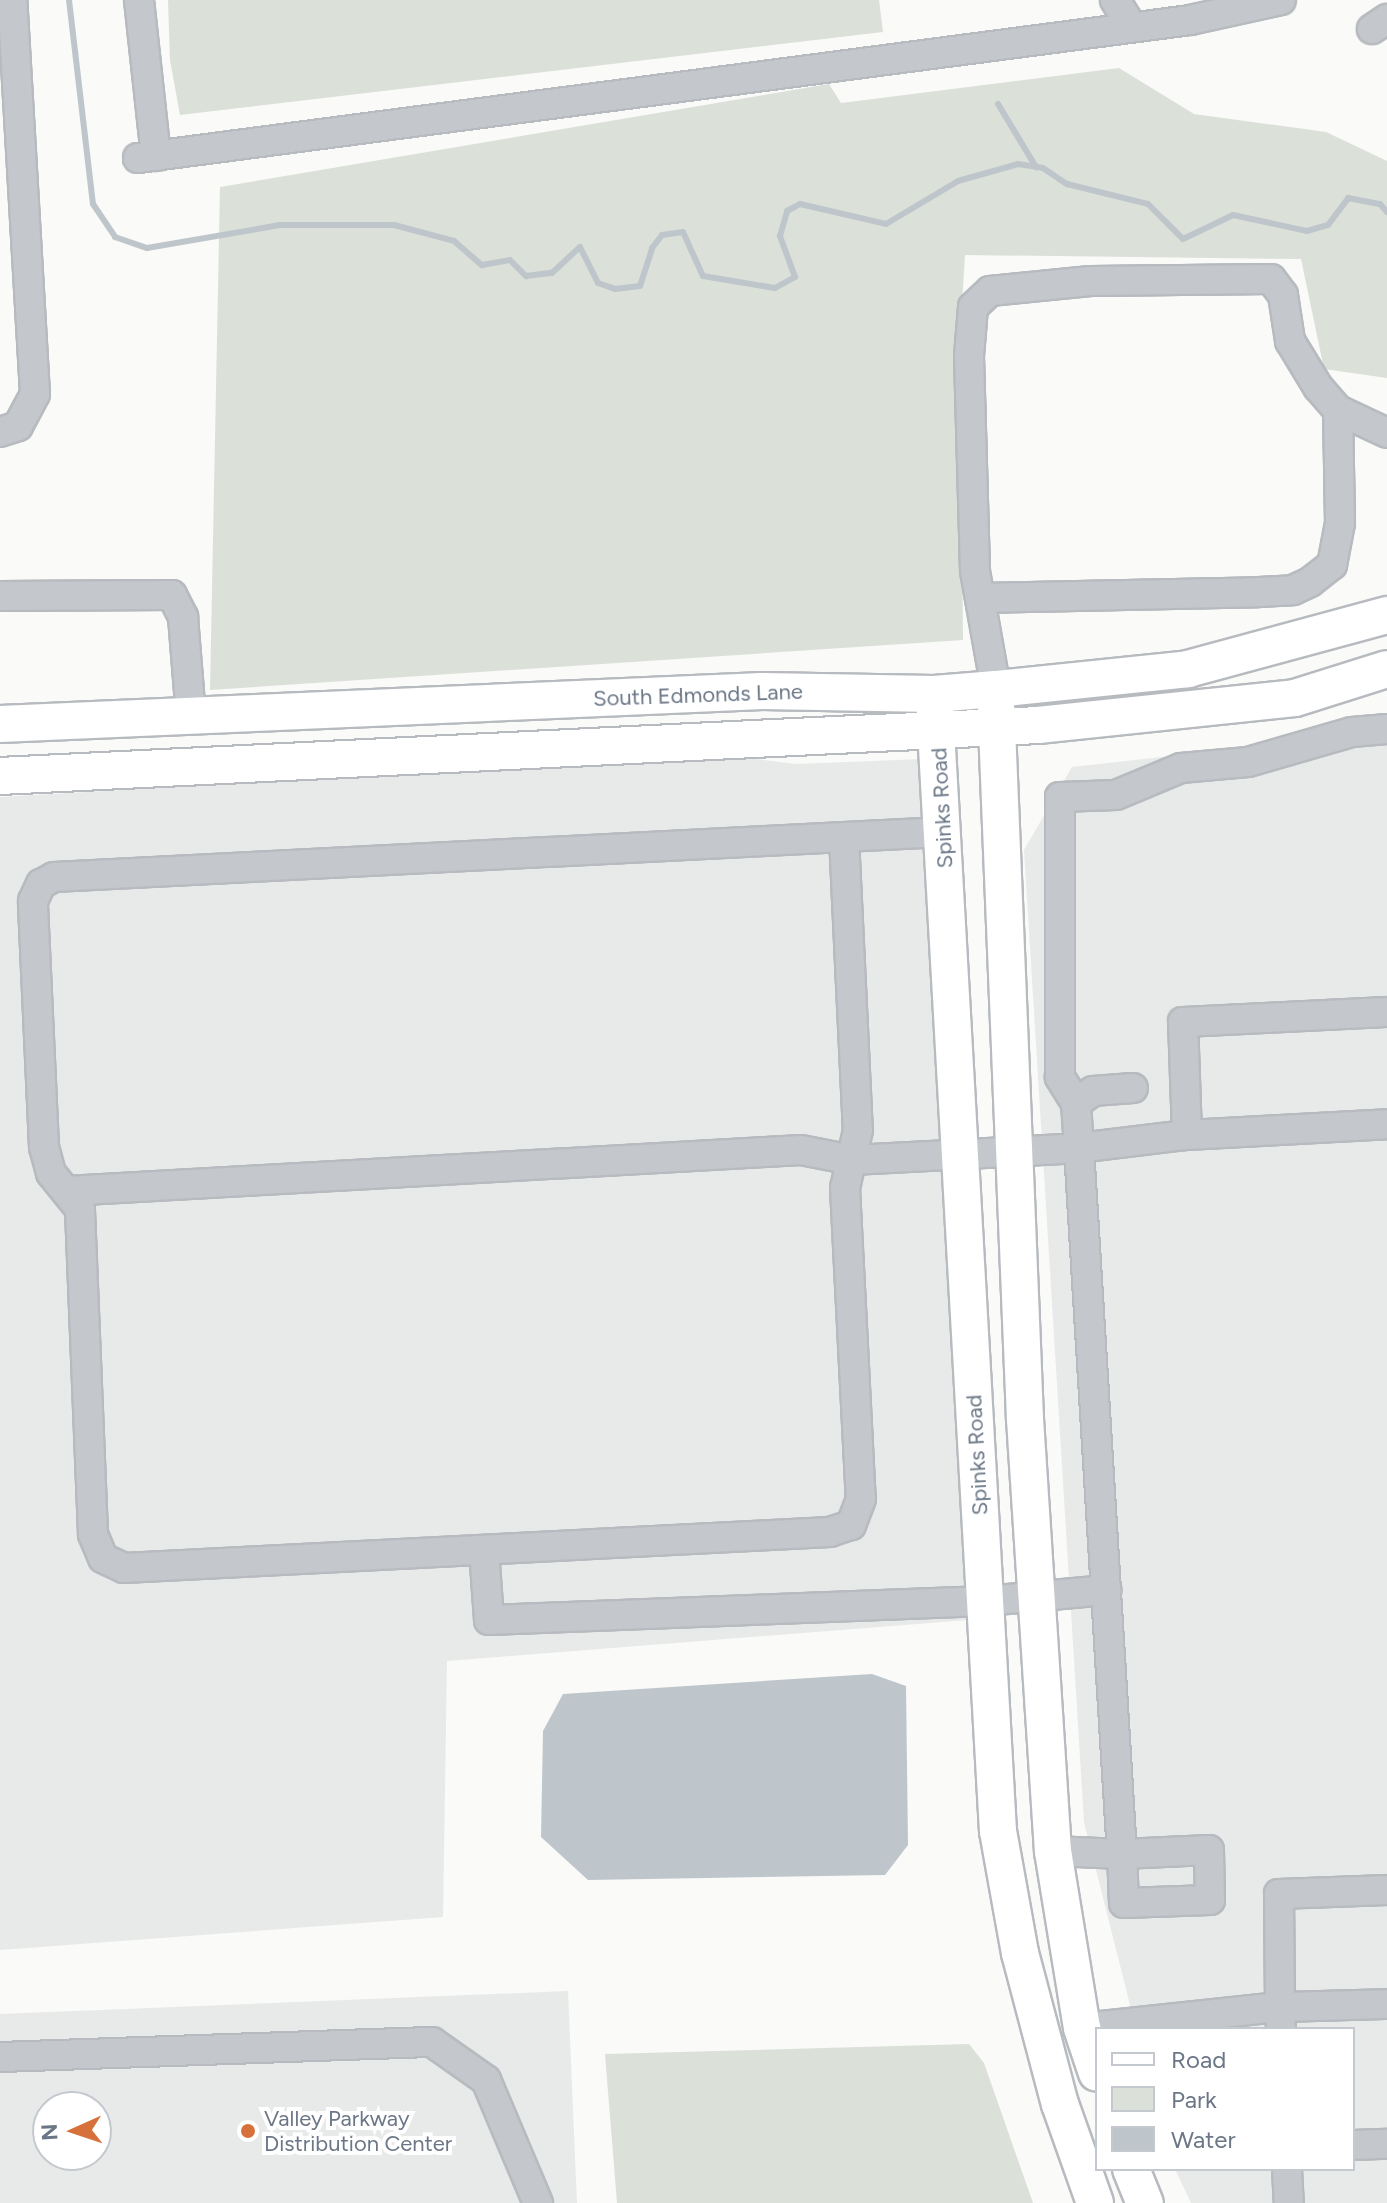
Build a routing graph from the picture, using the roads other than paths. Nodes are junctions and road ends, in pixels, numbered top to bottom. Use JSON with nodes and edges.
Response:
{"nodes":[{"id":1,"x":12,"y":0,"type":"edge"},
{"id":2,"x":139,"y":0,"type":"edge"},
{"id":3,"x":1115,"y":0,"type":"edge"},
{"id":4,"x":1281,"y":0,"type":"edge"},
{"id":5,"x":1132,"y":27,"type":"junction"},
{"id":6,"x":1338,"y":410,"type":"junction"},
{"id":7,"x":0,"y":432,"type":"edge"},
{"id":8,"x":1387,"y":433,"type":"edge"},
{"id":9,"x":0,"y":596,"type":"edge"},
{"id":10,"x":980,"y":598,"type":"junction"},
{"id":11,"x":1387,"y":615,"type":"edge"},
{"id":12,"x":1387,"y":669,"type":"edge"},
{"id":13,"x":996,"y":689,"type":"junction"},
{"id":14,"x":934,"y":694,"type":"junction"},
{"id":15,"x":174,"y":716,"type":"junction"},
{"id":16,"x":0,"y":724,"type":"edge"},
{"id":17,"x":995,"y":728,"type":"junction"},
{"id":18,"x":1387,"y":729,"type":"edge"},
{"id":19,"x":938,"y":731,"type":"junction"},
{"id":20,"x":148,"y":767,"type":"junction"},
{"id":21,"x":0,"y":776,"type":"edge"},
{"id":22,"x":943,"y":832,"type":"junction"},
{"id":23,"x":844,"y":837,"type":"junction"},
{"id":24,"x":1387,"y":1012,"type":"edge"},
{"id":25,"x":1133,"y":1088,"type":"dead end"},
{"id":26,"x":1076,"y":1103,"type":"junction"},
{"id":27,"x":1387,"y":1124,"type":"edge"},
{"id":28,"x":1187,"y":1135,"type":"junction"},
{"id":29,"x":1079,"y":1148,"type":"junction"},
{"id":30,"x":1013,"y":1149,"type":"junction"},
{"id":31,"x":961,"y":1153,"type":"junction"},
{"id":32,"x":852,"y":1160,"type":"junction"},
{"id":33,"x":66,"y":1191,"type":"junction"},
{"id":34,"x":484,"y":1550,"type":"junction"},
{"id":35,"x":1106,"y":1590,"type":"junction"},
{"id":36,"x":1036,"y":1597,"type":"junction"},
{"id":37,"x":986,"y":1601,"type":"junction"},
{"id":38,"x":1053,"y":1851,"type":"junction"},
{"id":39,"x":1387,"y":1890,"type":"edge"},
{"id":40,"x":1387,"y":2004,"type":"edge"},
{"id":41,"x":1280,"y":2018,"type":"edge"},
{"id":42,"x":1095,"y":2027,"type":"edge"},
{"id":43,"x":1102,"y":2027,"type":"edge"},
{"id":44,"x":1082,"y":2028,"type":"junction"},
{"id":45,"x":1044,"y":2042,"type":"junction"},
{"id":46,"x":0,"y":2057,"type":"edge"},
{"id":47,"x":1095,"y":2067,"type":"edge"},
{"id":48,"x":1387,"y":2144,"type":"edge"},
{"id":49,"x":1355,"y":2145,"type":"edge"},
{"id":50,"x":1132,"y":2171,"type":"edge"},
{"id":51,"x":1287,"y":2171,"type":"edge"},
{"id":52,"x":538,"y":2203,"type":"edge"},
{"id":53,"x":1095,"y":2203,"type":"edge"},
{"id":54,"x":1145,"y":2203,"type":"edge"},
{"id":55,"x":1289,"y":2203,"type":"edge"}],
"edges":[{"from":1,"to":7,"type":"street"},
{"from":2,"to":5,"type":"street"},
{"from":3,"to":5,"type":"street"},
{"from":4,"to":5,"type":"street"},
{"from":6,"to":8,"type":"street"},
{"from":6,"to":10,"type":"street"},
{"from":6,"to":10,"type":"street"},
{"from":9,"to":15,"type":"street"},
{"from":10,"to":13,"type":"street"},
{"from":11,"to":13,"type":"main road","name":"South Edmonds Lane"},
{"from":12,"to":17,"type":"main road"},
{"from":13,"to":14,"type":"main road","name":"South Edmonds Lane"},
{"from":13,"to":17,"type":"main road"},
{"from":14,"to":15,"type":"main road","name":"South Edmonds Lane"},
{"from":14,"to":19,"type":"main road","name":"Spinks Road"},
{"from":15,"to":16,"type":"main road","name":"South Edmonds Lane"},
{"from":15,"to":20,"type":"main road"},
{"from":17,"to":19,"type":"main road"},
{"from":17,"to":30,"type":"main road"},
{"from":18,"to":26,"type":"street"},
{"from":19,"to":20,"type":"main road"},
{"from":19,"to":22,"type":"main road","name":"Spinks Road"},
{"from":20,"to":21,"type":"main road"},
{"from":22,"to":23,"type":"street"},
{"from":22,"to":31,"type":"main road","name":"Spinks Road"},
{"from":23,"to":32,"type":"street"},
{"from":23,"to":33,"type":"street"},
{"from":24,"to":28,"type":"street"},
{"from":25,"to":26,"type":"street"},
{"from":26,"to":29,"type":"street"},
{"from":27,"to":28,"type":"street"},
{"from":28,"to":29,"type":"street"},
{"from":29,"to":30,"type":"street"},
{"from":29,"to":35,"type":"street"},
{"from":30,"to":31,"type":"street"},
{"from":30,"to":36,"type":"main road"},
{"from":31,"to":32,"type":"street"},
{"from":31,"to":37,"type":"main road","name":"Spinks Road"},
{"from":32,"to":33,"type":"street"},
{"from":32,"to":34,"type":"street"},
{"from":33,"to":34,"type":"street"},
{"from":34,"to":37,"type":"street"},
{"from":35,"to":36,"type":"street"},
{"from":35,"to":38,"type":"street"},
{"from":36,"to":37,"type":"street"},
{"from":36,"to":38,"type":"main road"},
{"from":37,"to":45,"type":"main road","name":"Spinks Road"},
{"from":38,"to":44,"type":"main road"},
{"from":39,"to":41,"type":"street"},
{"from":40,"to":41,"type":"street"},
{"from":41,"to":43,"type":"street"},
{"from":42,"to":44,"type":"street"},
{"from":44,"to":45,"type":"main road"},
{"from":44,"to":47,"type":"main road"},
{"from":45,"to":53,"type":"main road","name":"Spinks Road"},
{"from":46,"to":52,"type":"street"},
{"from":48,"to":49,"type":"street"},
{"from":50,"to":54,"type":"main road"},
{"from":51,"to":55,"type":"street"}]}
